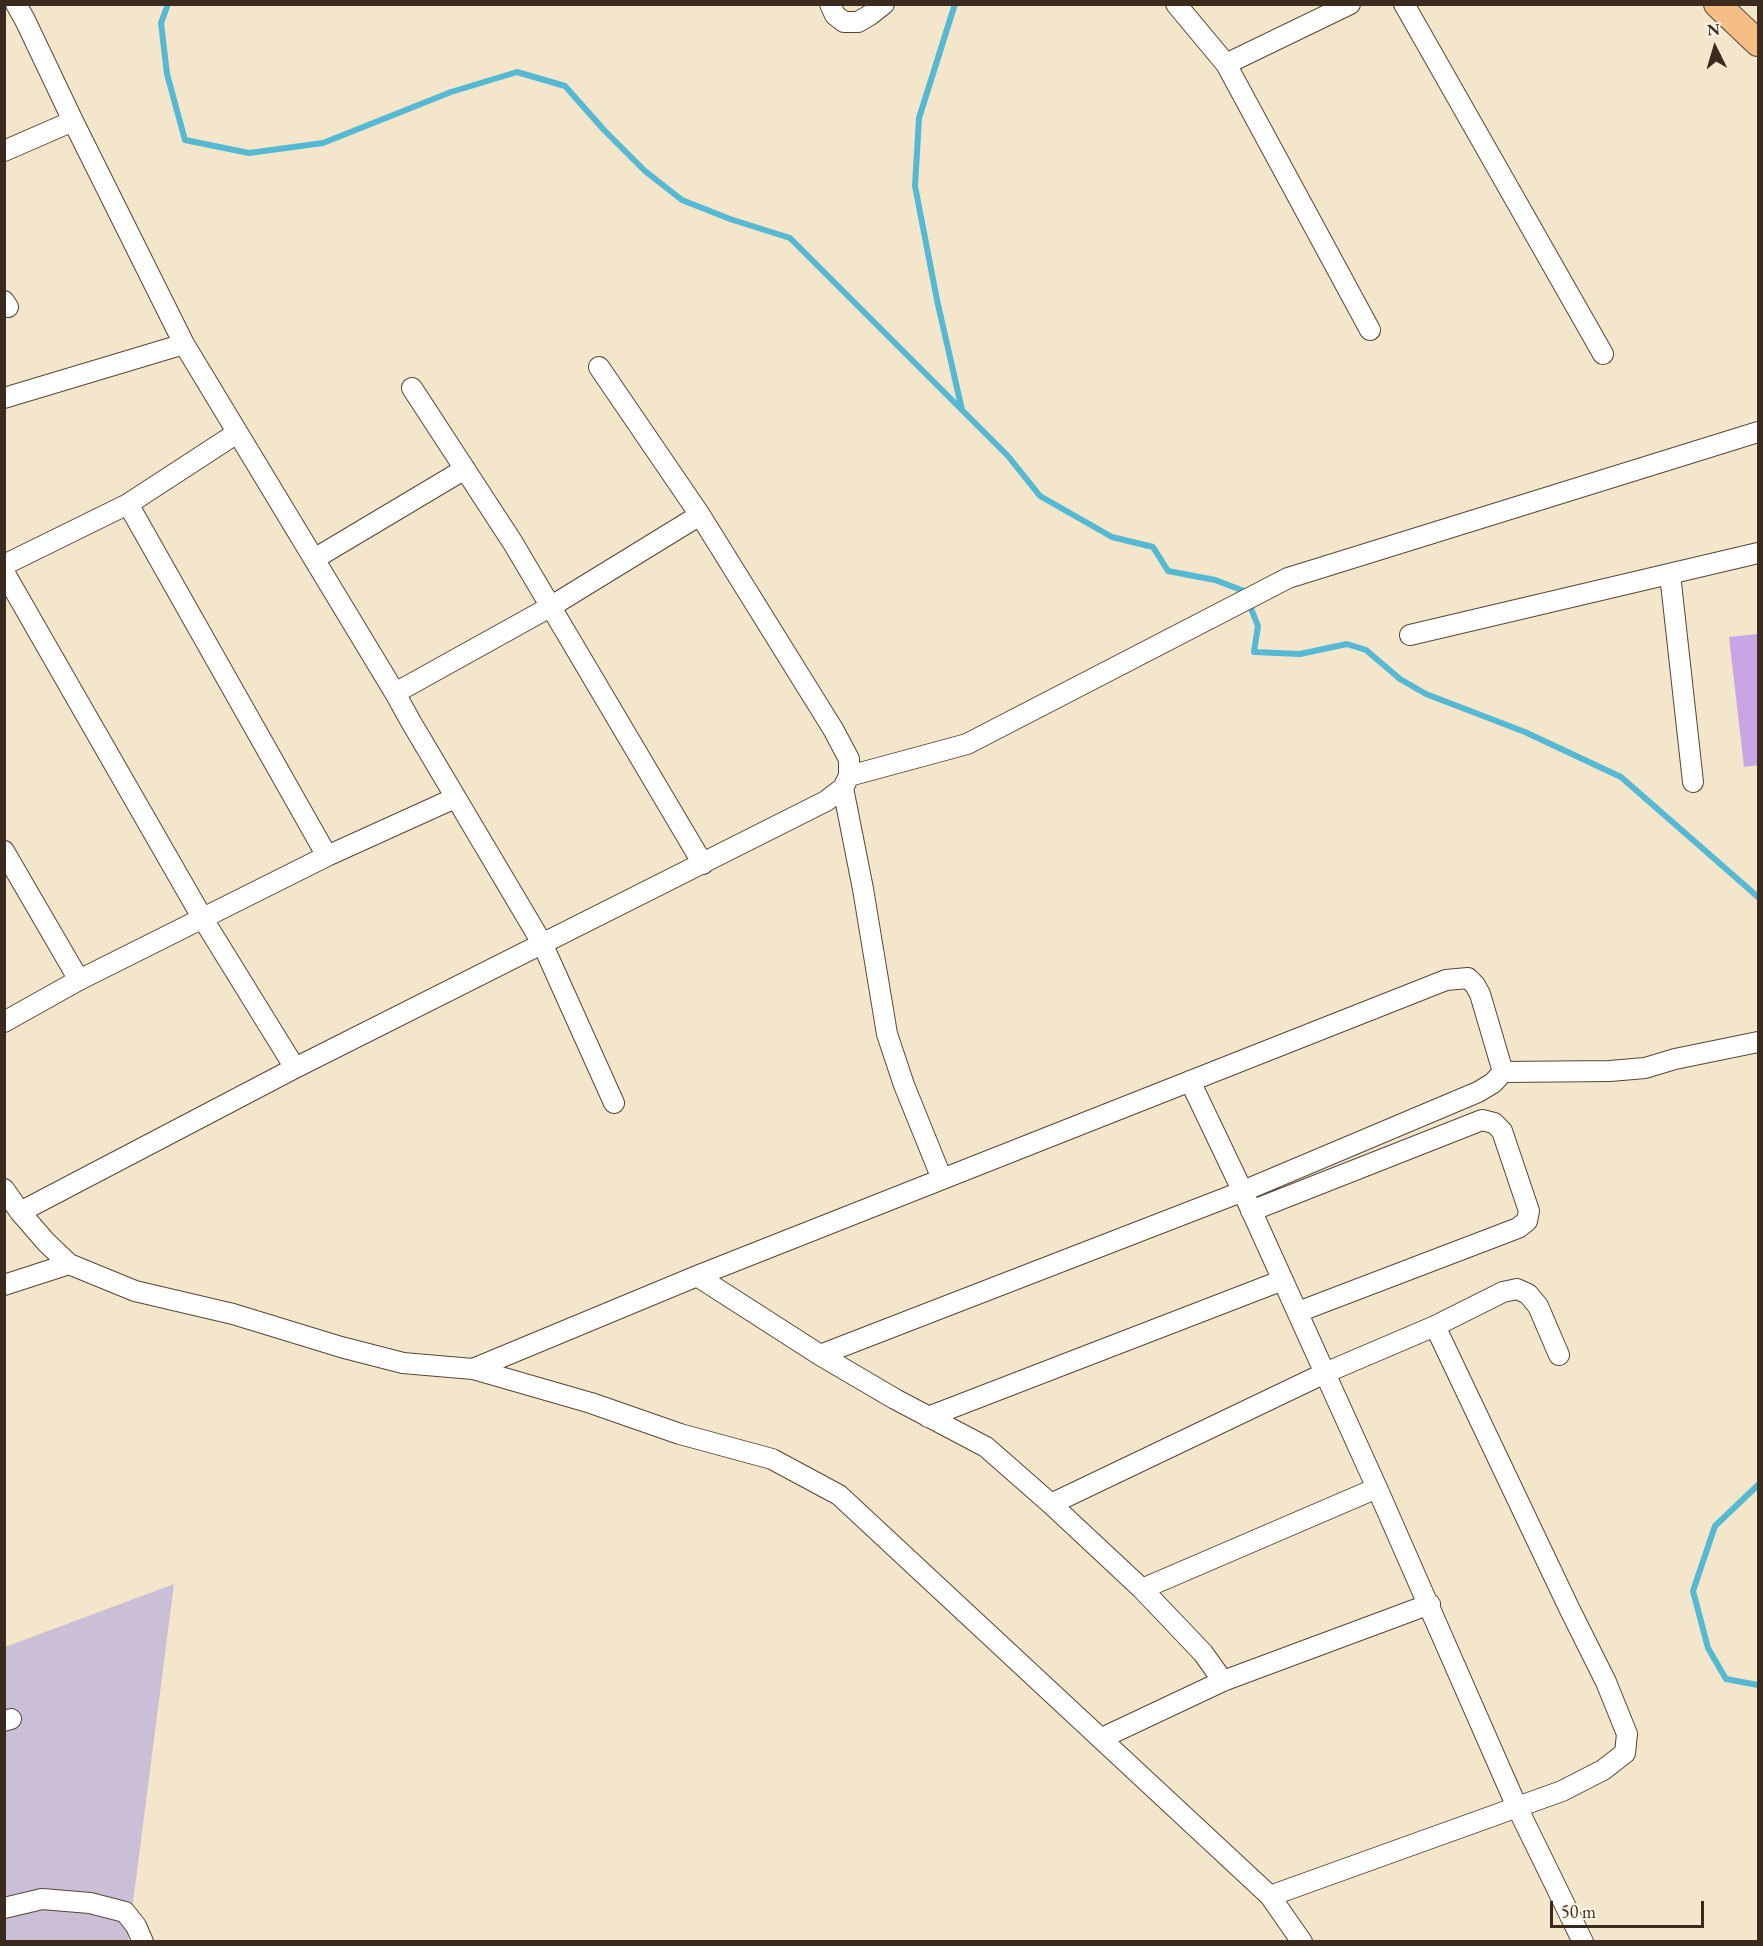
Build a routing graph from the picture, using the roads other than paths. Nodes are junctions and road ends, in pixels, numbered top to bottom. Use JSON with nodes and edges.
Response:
{"nodes":[{"id":1,"x":15,"y":4,"type":"edge"},
{"id":2,"x":830,"y":4,"type":"edge"},
{"id":3,"x":884,"y":4,"type":"edge"},
{"id":4,"x":1176,"y":4,"type":"edge"},
{"id":5,"x":1350,"y":4,"type":"edge"},
{"id":6,"x":1404,"y":4,"type":"edge"},
{"id":7,"x":1717,"y":4,"type":"edge"},
{"id":8,"x":4,"y":10,"type":"edge"},
{"id":9,"x":1756,"y":37,"type":"edge"},
{"id":10,"x":1226,"y":64,"type":"junction"},
{"id":11,"x":73,"y":121,"type":"junction"},
{"id":12,"x":4,"y":151,"type":"edge"},
{"id":13,"x":1370,"y":330,"type":"dead end"},
{"id":14,"x":184,"y":344,"type":"junction"},
{"id":15,"x":1603,"y":354,"type":"dead end"},
{"id":16,"x":599,"y":367,"type":"dead end"},
{"id":17,"x":412,"y":388,"type":"dead end"},
{"id":18,"x":4,"y":398,"type":"edge"},
{"id":19,"x":1758,"y":432,"type":"edge"},
{"id":20,"x":237,"y":433,"type":"junction"},
{"id":21,"x":465,"y":469,"type":"junction"},
{"id":22,"x":128,"y":504,"type":"junction"},
{"id":23,"x":700,"y":515,"type":"junction"},
{"id":24,"x":1758,"y":553,"type":"edge"},
{"id":25,"x":314,"y":559,"type":"junction"},
{"id":26,"x":4,"y":565,"type":"edge"},
{"id":27,"x":4,"y":572,"type":"edge"},
{"id":28,"x":1670,"y":574,"type":"junction"},
{"id":29,"x":550,"y":607,"type":"junction"},
{"id":30,"x":1410,"y":635,"type":"dead end"},
{"id":31,"x":395,"y":693,"type":"junction"},
{"id":32,"x":846,"y":782,"type":"junction"},
{"id":33,"x":1693,"y":782,"type":"dead end"},
{"id":34,"x":455,"y":798,"type":"junction"},
{"id":35,"x":4,"y":851,"type":"edge"},
{"id":36,"x":327,"y":856,"type":"junction"},
{"id":37,"x":703,"y":864,"type":"junction"},
{"id":38,"x":203,"y":919,"type":"junction"},
{"id":39,"x":542,"y":943,"type":"junction"},
{"id":40,"x":79,"y":980,"type":"junction"},
{"id":41,"x":4,"y":1022,"type":"edge"},
{"id":42,"x":1758,"y":1042,"type":"edge"},
{"id":43,"x":295,"y":1068,"type":"junction"},
{"id":44,"x":1503,"y":1072,"type":"junction"},
{"id":45,"x":1190,"y":1081,"type":"junction"},
{"id":46,"x":614,"y":1103,"type":"dead end"},
{"id":47,"x":942,"y":1179,"type":"junction"},
{"id":48,"x":4,"y":1190,"type":"edge"},
{"id":49,"x":1242,"y":1190,"type":"junction"},
{"id":50,"x":1251,"y":1211,"type":"junction"},
{"id":51,"x":20,"y":1212,"type":"junction"},
{"id":52,"x":69,"y":1264,"type":"junction"},
{"id":53,"x":697,"y":1276,"type":"junction"},
{"id":54,"x":1283,"y":1280,"type":"junction"},
{"id":55,"x":4,"y":1285,"type":"edge"},
{"id":56,"x":1298,"y":1312,"type":"junction"},
{"id":57,"x":1435,"y":1326,"type":"junction"},
{"id":58,"x":820,"y":1355,"type":"junction"},
{"id":59,"x":1559,"y":1355,"type":"dead end"},
{"id":60,"x":473,"y":1369,"type":"junction"},
{"id":61,"x":1325,"y":1373,"type":"junction"},
{"id":62,"x":928,"y":1417,"type":"junction"},
{"id":63,"x":1377,"y":1488,"type":"junction"},
{"id":64,"x":1051,"y":1504,"type":"junction"},
{"id":65,"x":1142,"y":1589,"type":"junction"},
{"id":66,"x":1430,"y":1604,"type":"junction"},
{"id":67,"x":1224,"y":1681,"type":"junction"},
{"id":68,"x":1102,"y":1738,"type":"junction"},
{"id":69,"x":1517,"y":1807,"type":"junction"},
{"id":70,"x":1270,"y":1896,"type":"junction"},
{"id":71,"x":4,"y":1908,"type":"edge"},
{"id":72,"x":143,"y":1941,"type":"edge"},
{"id":73,"x":1302,"y":1941,"type":"edge"},
{"id":74,"x":1580,"y":1941,"type":"edge"}],
"edges":[{"from":1,"to":8,"type":"street"},
{"from":1,"to":11,"type":"street"},
{"from":2,"to":3,"type":"street"},
{"from":4,"to":10,"type":"street"},
{"from":5,"to":10,"type":"street"},
{"from":6,"to":15,"type":"street"},
{"from":7,"to":9,"type":"main road"},
{"from":10,"to":13,"type":"street"},
{"from":11,"to":12,"type":"street"},
{"from":11,"to":14,"type":"street"},
{"from":14,"to":18,"type":"street"},
{"from":14,"to":20,"type":"street"},
{"from":16,"to":23,"type":"street"},
{"from":17,"to":21,"type":"street"},
{"from":19,"to":32,"type":"street"},
{"from":20,"to":22,"type":"street"},
{"from":20,"to":25,"type":"street"},
{"from":21,"to":25,"type":"street"},
{"from":21,"to":29,"type":"street"},
{"from":22,"to":26,"type":"street"},
{"from":22,"to":36,"type":"street"},
{"from":23,"to":29,"type":"street"},
{"from":23,"to":32,"type":"street"},
{"from":24,"to":28,"type":"street"},
{"from":25,"to":31,"type":"street"},
{"from":27,"to":38,"type":"street"},
{"from":28,"to":30,"type":"street"},
{"from":28,"to":33,"type":"street"},
{"from":29,"to":31,"type":"street"},
{"from":29,"to":37,"type":"street"},
{"from":31,"to":34,"type":"street"},
{"from":32,"to":37,"type":"street"},
{"from":32,"to":47,"type":"street"},
{"from":34,"to":36,"type":"street"},
{"from":34,"to":39,"type":"street"},
{"from":35,"to":40,"type":"street"},
{"from":36,"to":38,"type":"street"},
{"from":37,"to":39,"type":"street"},
{"from":38,"to":40,"type":"street"},
{"from":38,"to":43,"type":"street"},
{"from":39,"to":43,"type":"street"},
{"from":39,"to":46,"type":"street"},
{"from":40,"to":41,"type":"street"},
{"from":42,"to":44,"type":"street"},
{"from":43,"to":51,"type":"street"},
{"from":44,"to":45,"type":"street"},
{"from":44,"to":49,"type":"street"},
{"from":45,"to":47,"type":"street"},
{"from":45,"to":49,"type":"street"},
{"from":47,"to":53,"type":"street"},
{"from":48,"to":51,"type":"street"},
{"from":49,"to":50,"type":"street"},
{"from":49,"to":58,"type":"street"},
{"from":50,"to":54,"type":"street"},
{"from":50,"to":56,"type":"street"},
{"from":51,"to":52,"type":"street"},
{"from":52,"to":55,"type":"street"},
{"from":52,"to":60,"type":"street"},
{"from":53,"to":58,"type":"street"},
{"from":53,"to":60,"type":"street"},
{"from":54,"to":56,"type":"street"},
{"from":54,"to":62,"type":"street"},
{"from":56,"to":61,"type":"street"},
{"from":57,"to":59,"type":"street"},
{"from":57,"to":61,"type":"street"},
{"from":57,"to":69,"type":"street"},
{"from":58,"to":62,"type":"street"},
{"from":60,"to":68,"type":"street"},
{"from":61,"to":63,"type":"street"},
{"from":61,"to":64,"type":"street"},
{"from":62,"to":64,"type":"street"},
{"from":63,"to":65,"type":"street"},
{"from":63,"to":66,"type":"street"},
{"from":64,"to":65,"type":"street"},
{"from":65,"to":67,"type":"street"},
{"from":66,"to":67,"type":"street"},
{"from":66,"to":69,"type":"street"},
{"from":67,"to":68,"type":"street"},
{"from":68,"to":70,"type":"street"},
{"from":69,"to":70,"type":"street"},
{"from":69,"to":74,"type":"street"},
{"from":70,"to":73,"type":"street"},
{"from":71,"to":72,"type":"street"}]}
